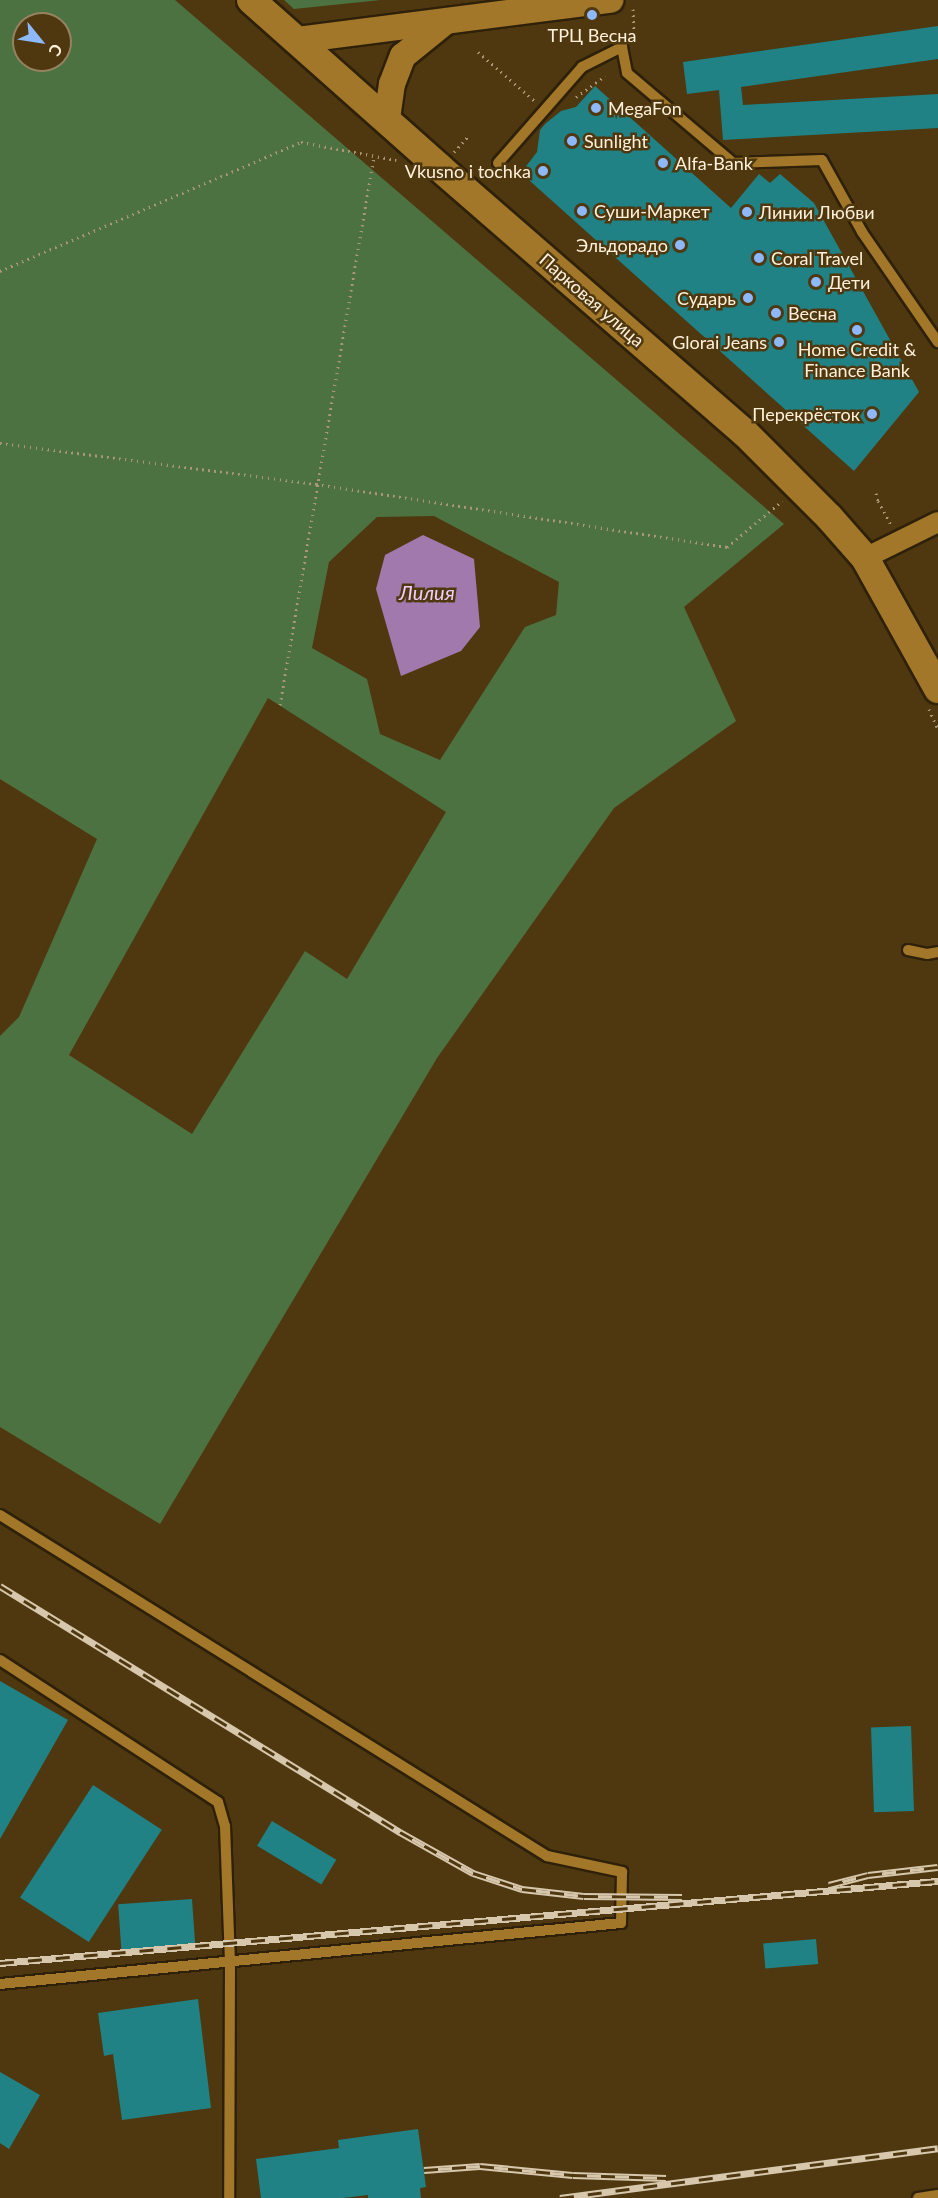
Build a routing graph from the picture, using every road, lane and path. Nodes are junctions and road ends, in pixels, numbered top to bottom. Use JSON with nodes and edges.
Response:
{"nodes":[{"id":1,"x":251,"y":0,"type":"edge"},
{"id":2,"x":618,"y":3,"type":"edge"},
{"id":3,"x":445,"y":22,"type":"junction"},
{"id":4,"x":297,"y":40,"type":"junction"},
{"id":5,"x":634,"y":44,"type":"dead end"},
{"id":6,"x":478,"y":52,"type":"dead end"},
{"id":7,"x":545,"y":110,"type":"junction"},
{"id":8,"x":387,"y":119,"type":"junction"},
{"id":9,"x":374,"y":156,"type":"junction"},
{"id":10,"x":407,"y":162,"type":"dead end"},
{"id":11,"x":498,"y":163,"type":"dead end"},
{"id":12,"x":0,"y":271,"type":"edge"},
{"id":13,"x":938,"y":342,"type":"edge"},
{"id":14,"x":0,"y":444,"type":"edge"},
{"id":15,"x":316,"y":484,"type":"junction"},
{"id":16,"x":876,"y":493,"type":"dead end"},
{"id":17,"x":788,"y":496,"type":"dead end"},
{"id":18,"x":938,"y":522,"type":"edge"},
{"id":19,"x":900,"y":541,"type":"junction"},
{"id":20,"x":865,"y":558,"type":"junction"},
{"id":21,"x":938,"y":688,"type":"edge"},
{"id":22,"x":280,"y":705,"type":"dead end"},
{"id":23,"x":908,"y":950,"type":"dead end"},
{"id":24,"x":938,"y":952,"type":"edge"},
{"id":25,"x":0,"y":1515,"type":"edge"},
{"id":26,"x":0,"y":1660,"type":"edge"},
{"id":27,"x":230,"y":1963,"type":"junction"},
{"id":28,"x":0,"y":1984,"type":"edge"},
{"id":29,"x":938,"y":2195,"type":"edge"},
{"id":30,"x":229,"y":2198,"type":"edge"},
{"id":31,"x":918,"y":2198,"type":"edge"}],
"edges":[{"from":1,"to":4,"type":"main road","name":"Парковая улица"},
{"from":2,"to":3,"type":"street"},
{"from":2,"to":5,"type":"path"},
{"from":3,"to":4,"type":"street"},
{"from":3,"to":8,"type":"street"},
{"from":4,"to":8,"type":"main road","name":"Парковая улица"},
{"from":6,"to":7,"type":"path"},
{"from":7,"to":11,"type":"lane"},
{"from":7,"to":13,"type":"lane"},
{"from":8,"to":20,"type":"main road","name":"Парковая улица"},
{"from":9,"to":10,"type":"path"},
{"from":9,"to":12,"type":"path"},
{"from":9,"to":15,"type":"path"},
{"from":14,"to":15,"type":"path"},
{"from":15,"to":17,"type":"path"},
{"from":15,"to":22,"type":"path"},
{"from":16,"to":19,"type":"path"},
{"from":18,"to":19,"type":"street"},
{"from":19,"to":20,"type":"street"},
{"from":20,"to":21,"type":"main road","name":"Парковая улица"},
{"from":23,"to":24,"type":"lane"},
{"from":25,"to":27,"type":"lane"},
{"from":26,"to":27,"type":"lane"},
{"from":27,"to":28,"type":"lane"},
{"from":27,"to":30,"type":"lane"},
{"from":29,"to":31,"type":"lane"}]}
